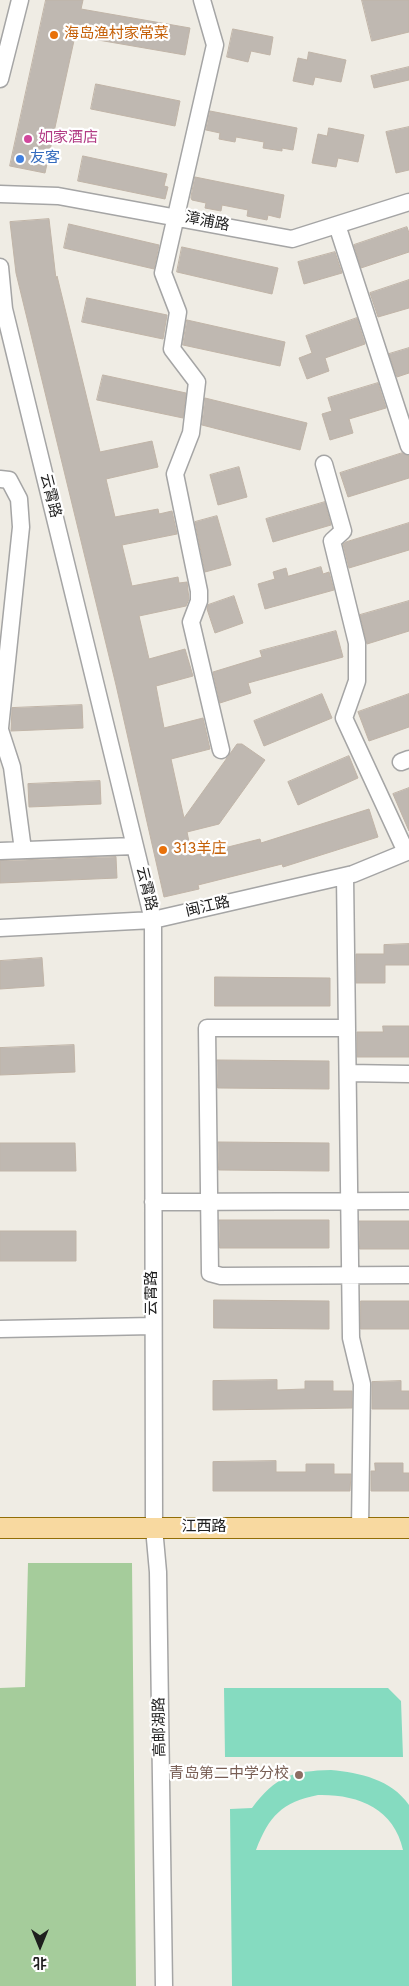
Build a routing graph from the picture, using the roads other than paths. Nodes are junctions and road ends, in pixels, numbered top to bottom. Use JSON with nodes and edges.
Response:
{"nodes":[{"id":1,"x":20,"y":0,"type":"edge"},
{"id":2,"x":202,"y":0,"type":"edge"},
{"id":3,"x":0,"y":79,"type":"edge"},
{"id":4,"x":0,"y":194,"type":"edge"},
{"id":5,"x":409,"y":202,"type":"edge"},
{"id":6,"x":176,"y":217,"type":"junction"},
{"id":7,"x":337,"y":225,"type":"junction"},
{"id":8,"x":0,"y":267,"type":"edge"},
{"id":9,"x":409,"y":446,"type":"edge"},
{"id":10,"x":324,"y":464,"type":"dead end"},
{"id":11,"x":0,"y":479,"type":"edge"},
{"id":12,"x":0,"y":729,"type":"edge"},
{"id":13,"x":221,"y":750,"type":"dead end"},
{"id":14,"x":134,"y":846,"type":"junction"},
{"id":15,"x":0,"y":850,"type":"edge"},
{"id":16,"x":23,"y":850,"type":"junction"},
{"id":17,"x":408,"y":851,"type":"edge"},
{"id":18,"x":345,"y":876,"type":"junction"},
{"id":19,"x":153,"y":920,"type":"junction"},
{"id":20,"x":0,"y":928,"type":"edge"},
{"id":21,"x":347,"y":1028,"type":"junction"},
{"id":22,"x":348,"y":1073,"type":"junction"},
{"id":23,"x":409,"y":1074,"type":"edge"},
{"id":24,"x":210,"y":1201,"type":"junction"},
{"id":25,"x":350,"y":1201,"type":"junction"},
{"id":26,"x":409,"y":1201,"type":"edge"},
{"id":27,"x":153,"y":1202,"type":"junction"},
{"id":28,"x":350,"y":1275,"type":"junction"},
{"id":29,"x":409,"y":1275,"type":"edge"},
{"id":30,"x":154,"y":1326,"type":"junction"},
{"id":31,"x":0,"y":1329,"type":"edge"},
{"id":32,"x":0,"y":1528,"type":"edge"},
{"id":33,"x":154,"y":1528,"type":"junction"},
{"id":34,"x":360,"y":1528,"type":"junction"},
{"id":35,"x":409,"y":1528,"type":"edge"},
{"id":36,"x":164,"y":1986,"type":"edge"}],
"edges":[{"from":1,"to":3,"type":"street"},
{"from":2,"to":6,"type":"street"},
{"from":4,"to":6,"type":"street","name":"漳浦路"},
{"from":5,"to":7,"type":"street","name":"漳浦路"},
{"from":6,"to":7,"type":"street","name":"漳浦路"},
{"from":6,"to":13,"type":"street"},
{"from":7,"to":9,"type":"street"},
{"from":8,"to":14,"type":"street","name":"云霄路"},
{"from":10,"to":17,"type":"street"},
{"from":11,"to":12,"type":"street"},
{"from":12,"to":16,"type":"street"},
{"from":14,"to":16,"type":"street"},
{"from":14,"to":19,"type":"street","name":"云霄路"},
{"from":15,"to":16,"type":"street"},
{"from":17,"to":18,"type":"street","name":"闽江路"},
{"from":18,"to":19,"type":"street","name":"闽江路"},
{"from":18,"to":21,"type":"street"},
{"from":19,"to":20,"type":"street","name":"闽江路"},
{"from":19,"to":27,"type":"street","name":"云霄路"},
{"from":21,"to":22,"type":"street"},
{"from":21,"to":24,"type":"street"},
{"from":22,"to":23,"type":"street"},
{"from":22,"to":25,"type":"street"},
{"from":24,"to":25,"type":"street"},
{"from":24,"to":27,"type":"street"},
{"from":24,"to":28,"type":"street"},
{"from":25,"to":26,"type":"street"},
{"from":25,"to":28,"type":"street"},
{"from":27,"to":30,"type":"street","name":"云霄路"},
{"from":28,"to":29,"type":"street"},
{"from":28,"to":34,"type":"street"},
{"from":30,"to":31,"type":"street"},
{"from":30,"to":33,"type":"street","name":"云霄路"},
{"from":32,"to":33,"type":"main road","name":"江西路"},
{"from":33,"to":34,"type":"main road","name":"江西路"},
{"from":33,"to":36,"type":"street","name":"高邮湖路"},
{"from":34,"to":35,"type":"main road","name":"江西路"}]}
